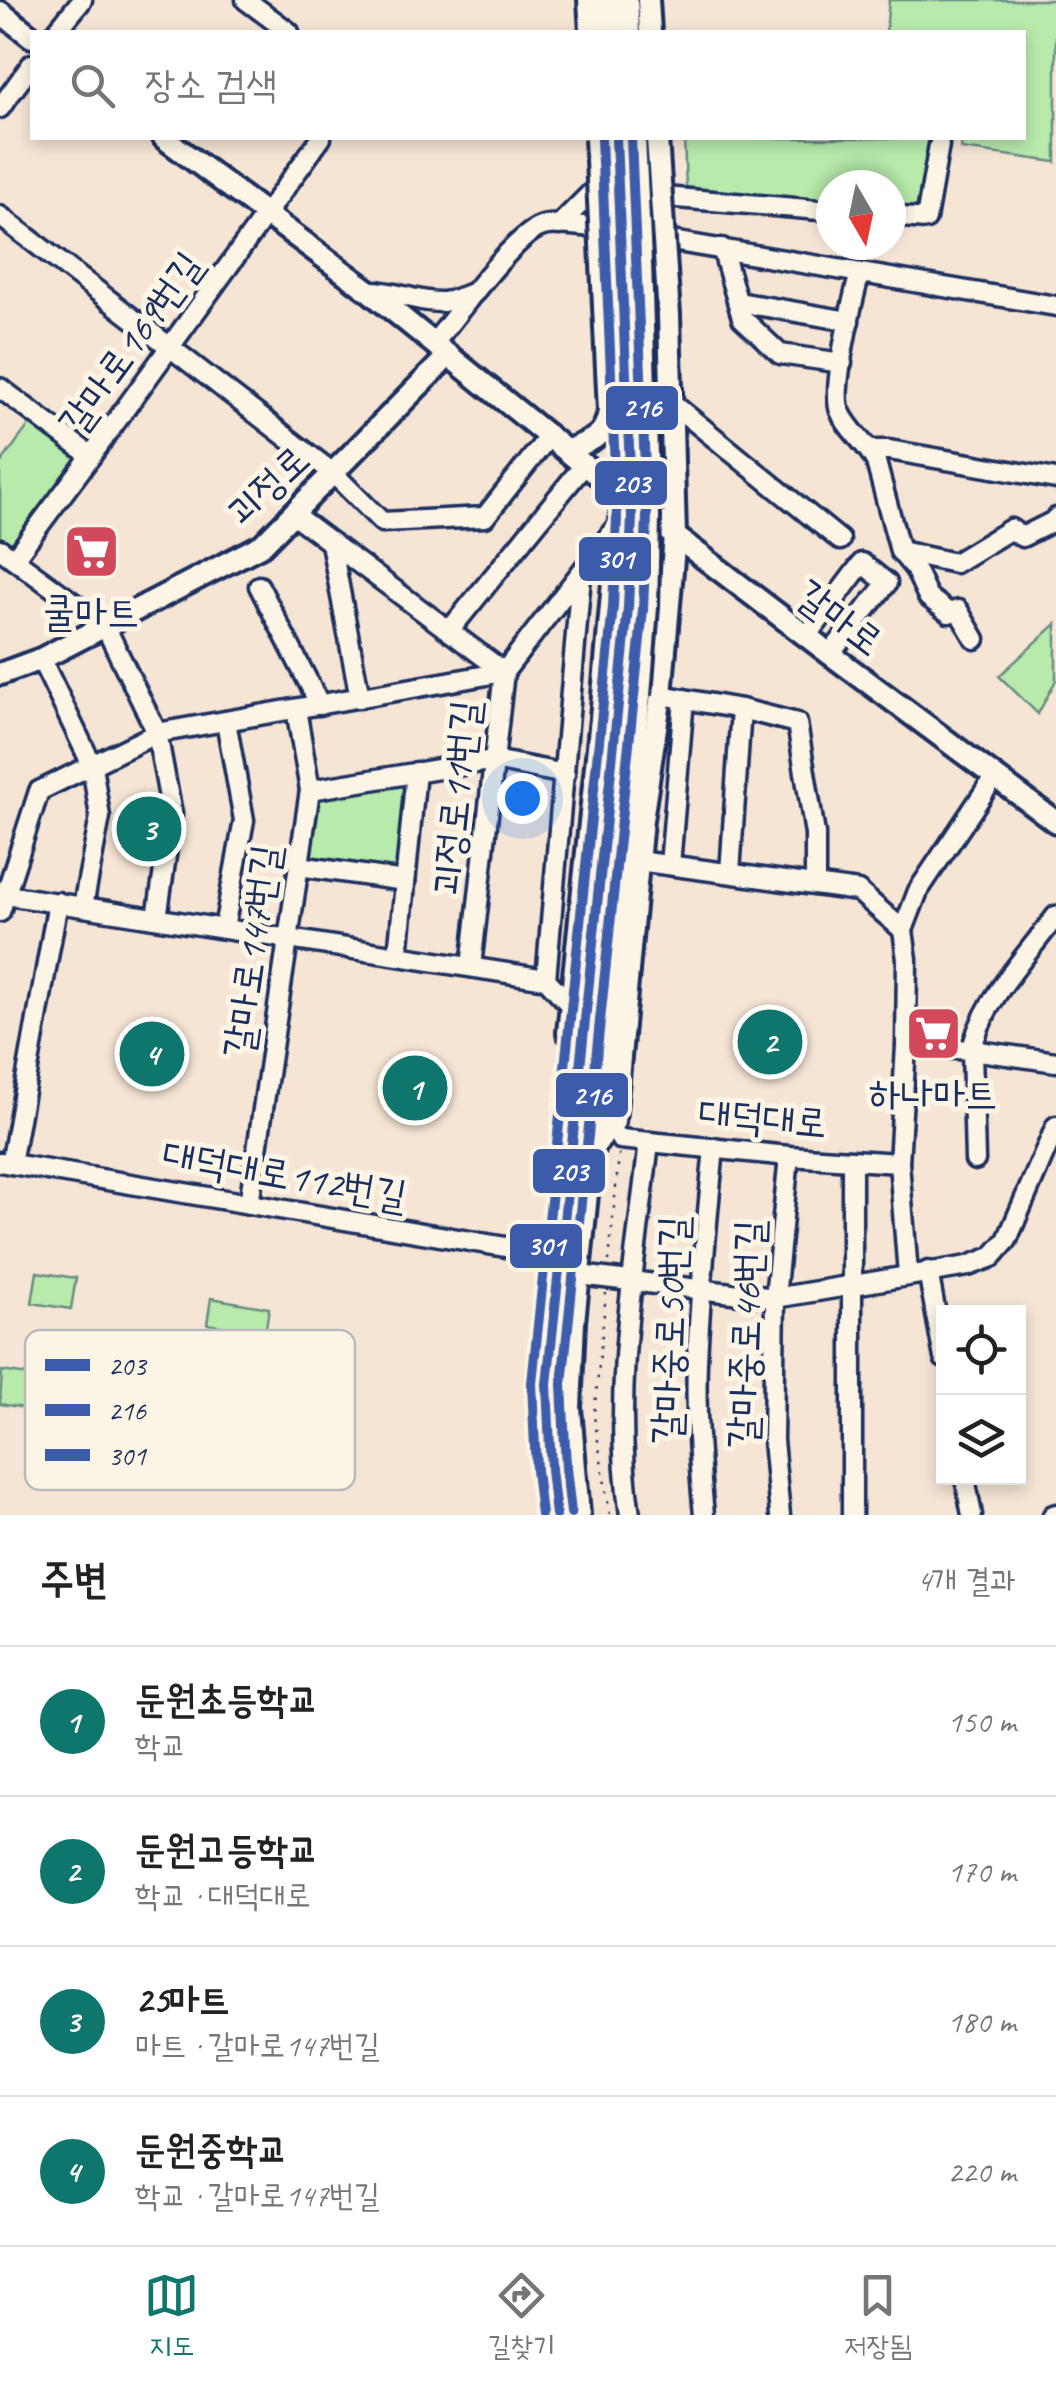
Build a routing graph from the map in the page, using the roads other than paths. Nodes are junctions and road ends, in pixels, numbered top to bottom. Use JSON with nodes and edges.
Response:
{"nodes":[{"id":1,"x":82,"y":0,"type":"edge"},
{"id":2,"x":246,"y":0,"type":"edge"},
{"id":3,"x":589,"y":0,"type":"edge"},
{"id":4,"x":608,"y":0,"type":"edge"},
{"id":5,"x":628,"y":0,"type":"edge"},
{"id":6,"x":648,"y":0,"type":"edge"},
{"id":7,"x":0,"y":12,"type":"edge"},
{"id":8,"x":58,"y":30,"type":"edge"},
{"id":9,"x":287,"y":30,"type":"edge"},
{"id":10,"x":591,"y":30,"type":"edge"},
{"id":11,"x":610,"y":30,"type":"edge"},
{"id":12,"x":629,"y":30,"type":"edge"},
{"id":13,"x":650,"y":30,"type":"edge"},
{"id":14,"x":30,"y":35,"type":"edge"},
{"id":15,"x":30,"y":67,"type":"edge"},
{"id":16,"x":0,"y":108,"type":"edge"},
{"id":17,"x":167,"y":140,"type":"edge"},
{"id":18,"x":320,"y":140,"type":"edge"},
{"id":19,"x":596,"y":140,"type":"edge"},
{"id":20,"x":616,"y":140,"type":"edge"},
{"id":21,"x":635,"y":140,"type":"edge"},
{"id":22,"x":657,"y":140,"type":"edge"},
{"id":23,"x":939,"y":145,"type":"dead end"},
{"id":24,"x":816,"y":211,"type":"edge"},
{"id":25,"x":265,"y":214,"type":"junction"},
{"id":26,"x":0,"y":216,"type":"edge"},
{"id":27,"x":906,"y":217,"type":"edge"},
{"id":28,"x":559,"y":225,"type":"junction"},
{"id":29,"x":722,"y":248,"type":"junction"},
{"id":30,"x":860,"y":273,"type":"junction"},
{"id":31,"x":369,"y":291,"type":"junction"},
{"id":32,"x":476,"y":292,"type":"junction"},
{"id":33,"x":738,"y":302,"type":"junction"},
{"id":34,"x":1056,"y":306,"type":"edge"},
{"id":35,"x":849,"y":321,"type":"junction"},
{"id":36,"x":171,"y":347,"type":"junction"},
{"id":37,"x":441,"y":349,"type":"junction"},
{"id":38,"x":842,"y":363,"type":"junction"},
{"id":39,"x":0,"y":388,"type":"edge"},
{"id":40,"x":673,"y":404,"type":"junction"},
{"id":41,"x":550,"y":435,"type":"junction"},
{"id":42,"x":870,"y":450,"type":"junction"},
{"id":43,"x":91,"y":456,"type":"junction"},
{"id":44,"x":576,"y":457,"type":"junction"},
{"id":45,"x":333,"y":473,"type":"junction"},
{"id":46,"x":1056,"y":479,"type":"edge"},
{"id":47,"x":624,"y":493,"type":"junction"},
{"id":48,"x":293,"y":514,"type":"junction"},
{"id":49,"x":1056,"y":518,"type":"edge"},
{"id":50,"x":613,"y":531,"type":"dead end"},
{"id":51,"x":675,"y":536,"type":"junction"},
{"id":52,"x":840,"y":540,"type":"dead end"},
{"id":53,"x":331,"y":543,"type":"junction"},
{"id":54,"x":900,"y":551,"type":"junction"},
{"id":55,"x":7,"y":554,"type":"edge"},
{"id":56,"x":582,"y":574,"type":"junction"},
{"id":57,"x":259,"y":586,"type":"dead end"},
{"id":58,"x":105,"y":626,"type":"junction"},
{"id":59,"x":450,"y":631,"type":"junction"},
{"id":60,"x":807,"y":636,"type":"junction"},
{"id":61,"x":975,"y":639,"type":"dead end"},
{"id":62,"x":830,"y":654,"type":"junction"},
{"id":63,"x":41,"y":659,"type":"junction"},
{"id":64,"x":504,"y":672,"type":"junction"},
{"id":65,"x":0,"y":674,"type":"edge"},
{"id":66,"x":640,"y":695,"type":"junction"},
{"id":67,"x":360,"y":698,"type":"junction"},
{"id":68,"x":684,"y":700,"type":"junction"},
{"id":69,"x":320,"y":704,"type":"junction"},
{"id":70,"x":296,"y":709,"type":"junction"},
{"id":71,"x":741,"y":709,"type":"junction"},
{"id":72,"x":226,"y":721,"type":"junction"},
{"id":73,"x":157,"y":733,"type":"junction"},
{"id":74,"x":494,"y":760,"type":"junction"},
{"id":75,"x":92,"y":765,"type":"junction"},
{"id":76,"x":416,"y":772,"type":"junction"},
{"id":77,"x":565,"y":774,"type":"junction"},
{"id":78,"x":995,"y":776,"type":"junction"},
{"id":79,"x":310,"y":790,"type":"junction"},
{"id":80,"x":1056,"y":822,"type":"edge"},
{"id":81,"x":638,"y":861,"type":"junction"},
{"id":82,"x":299,"y":866,"type":"junction"},
{"id":83,"x":670,"y":866,"type":"junction"},
{"id":84,"x":730,"y":874,"type":"junction"},
{"id":85,"x":405,"y":881,"type":"junction"},
{"id":86,"x":815,"y":885,"type":"junction"},
{"id":87,"x":2,"y":900,"type":"edge"},
{"id":88,"x":58,"y":902,"type":"junction"},
{"id":89,"x":83,"y":906,"type":"junction"},
{"id":90,"x":1056,"y":916,"type":"edge"},
{"id":91,"x":158,"y":918,"type":"junction"},
{"id":92,"x":224,"y":928,"type":"junction"},
{"id":93,"x":903,"y":930,"type":"junction"},
{"id":94,"x":289,"y":939,"type":"junction"},
{"id":95,"x":398,"y":954,"type":"junction"},
{"id":96,"x":472,"y":967,"type":"junction"},
{"id":97,"x":610,"y":973,"type":"junction"},
{"id":98,"x":546,"y":979,"type":"junction"},
{"id":99,"x":571,"y":1006,"type":"junction"},
{"id":100,"x":624,"y":1028,"type":"junction"},
{"id":101,"x":906,"y":1046,"type":"junction"},
{"id":102,"x":972,"y":1050,"type":"junction"},
{"id":103,"x":1056,"y":1062,"type":"edge"},
{"id":104,"x":1056,"y":1126,"type":"edge"},
{"id":105,"x":620,"y":1139,"type":"road end"},
{"id":106,"x":649,"y":1142,"type":"junction"},
{"id":107,"x":581,"y":1148,"type":"junction"},
{"id":108,"x":714,"y":1148,"type":"junction"},
{"id":109,"x":790,"y":1156,"type":"junction"},
{"id":110,"x":852,"y":1160,"type":"junction"},
{"id":111,"x":975,"y":1160,"type":"dead end"},
{"id":112,"x":899,"y":1162,"type":"junction"},
{"id":113,"x":6,"y":1163,"type":"edge"},
{"id":114,"x":249,"y":1204,"type":"junction"},
{"id":115,"x":559,"y":1256,"type":"junction"},
{"id":116,"x":928,"y":1271,"type":"junction"},
{"id":117,"x":908,"y":1274,"type":"junction"},
{"id":118,"x":578,"y":1275,"type":"junction"},
{"id":119,"x":633,"y":1280,"type":"junction"},
{"id":120,"x":852,"y":1284,"type":"junction"},
{"id":121,"x":701,"y":1289,"type":"junction"},
{"id":122,"x":775,"y":1298,"type":"junction"},
{"id":123,"x":936,"y":1314,"type":"edge"},
{"id":124,"x":966,"y":1485,"type":"edge"},
{"id":125,"x":556,"y":1515,"type":"edge"},
{"id":126,"x":579,"y":1515,"type":"edge"},
{"id":127,"x":630,"y":1515,"type":"edge"},
{"id":128,"x":704,"y":1515,"type":"edge"},
{"id":129,"x":780,"y":1515,"type":"edge"},
{"id":130,"x":852,"y":1515,"type":"edge"},
{"id":131,"x":972,"y":1515,"type":"edge"}],
"edges":[{"from":1,"to":8,"type":"street"},
{"from":2,"to":9,"type":"street"},
{"from":3,"to":10,"type":"main road"},
{"from":4,"to":11,"type":"main road"},
{"from":5,"to":12,"type":"main road"},
{"from":6,"to":13,"type":"main road"},
{"from":7,"to":14,"type":"main road"},
{"from":15,"to":16,"type":"street"},
{"from":17,"to":25,"type":"main road","name":"갈마로"},
{"from":18,"to":25,"type":"street","name":"갈마로169번길"},
{"from":19,"to":44,"type":"main road","bridge":true},
{"from":20,"to":66,"type":"main road","bridge":true},
{"from":21,"to":66,"type":"main road","bridge":true},
{"from":22,"to":40,"type":"main road","bridge":true},
{"from":23,"to":27,"type":"street"},
{"from":24,"to":28,"type":"street"},
{"from":25,"to":31,"type":"main road","name":"갈마로"},
{"from":25,"to":36,"type":"street","name":"갈마로169번길"},
{"from":26,"to":36,"type":"street"},
{"from":28,"to":29,"type":"street"},
{"from":28,"to":32,"type":"street"},
{"from":29,"to":30,"type":"street"},
{"from":29,"to":33,"type":"street"},
{"from":30,"to":34,"type":"street"},
{"from":30,"to":35,"type":"street"},
{"from":31,"to":32,"type":"street"},
{"from":31,"to":37,"type":"main road","name":"갈마로"},
{"from":32,"to":37,"type":"street"},
{"from":33,"to":35,"type":"street"},
{"from":33,"to":38,"type":"street"},
{"from":35,"to":38,"type":"street"},
{"from":36,"to":43,"type":"street","name":"갈마로169번길"},
{"from":36,"to":45,"type":"street"},
{"from":37,"to":41,"type":"main road","name":"갈마로"},
{"from":37,"to":45,"type":"main road","name":"괴정로"},
{"from":38,"to":42,"type":"street"},
{"from":39,"to":43,"type":"street"},
{"from":40,"to":51,"type":"main road"},
{"from":40,"to":52,"type":"street"},
{"from":41,"to":44,"type":"main road","name":"갈마로"},
{"from":41,"to":45,"type":"street"},
{"from":42,"to":46,"type":"street"},
{"from":42,"to":54,"type":"street"},
{"from":43,"to":55,"type":"street","name":"갈마로169번길"},
{"from":44,"to":47,"type":"main road","name":"갈마로"},
{"from":44,"to":59,"type":"street"},
{"from":45,"to":48,"type":"main road","name":"괴정로"},
{"from":47,"to":51,"type":"main road","name":"갈마로"},
{"from":47,"to":99,"type":"main road"},
{"from":48,"to":53,"type":"street","name":"괴정로11번길"},
{"from":48,"to":58,"type":"main road","name":"괴정로"},
{"from":49,"to":54,"type":"street"},
{"from":50,"to":56,"type":"street"},
{"from":51,"to":60,"type":"main road","name":"갈마로"},
{"from":51,"to":66,"type":"main road"},
{"from":53,"to":59,"type":"street","name":"괴정로11번길"},
{"from":53,"to":67,"type":"street"},
{"from":54,"to":61,"type":"street"},
{"from":55,"to":58,"type":"street"},
{"from":56,"to":64,"type":"street"},
{"from":56,"to":77,"type":"street"},
{"from":57,"to":69,"type":"street"},
{"from":58,"to":63,"type":"main road","name":"괴정로"},
{"from":58,"to":73,"type":"street"},
{"from":59,"to":64,"type":"street","name":"괴정로11번길"},
{"from":60,"to":62,"type":"main road","name":"갈마로"},
{"from":60,"to":62,"type":"street"},
{"from":62,"to":78,"type":"main road","name":"갈마로"},
{"from":63,"to":65,"type":"main road","name":"괴정로"},
{"from":63,"to":75,"type":"street"},
{"from":64,"to":67,"type":"street"},
{"from":64,"to":74,"type":"street","name":"괴정로11번길"},
{"from":66,"to":68,"type":"street"},
{"from":66,"to":81,"type":"main road"},
{"from":66,"to":97,"type":"main road"},
{"from":66,"to":107,"type":"main road"},
{"from":67,"to":69,"type":"street"},
{"from":68,"to":71,"type":"street"},
{"from":68,"to":83,"type":"street"},
{"from":69,"to":70,"type":"street"},
{"from":70,"to":72,"type":"street"},
{"from":70,"to":79,"type":"street","name":"갈마로147번길"},
{"from":71,"to":84,"type":"street"},
{"from":71,"to":86,"type":"street"},
{"from":72,"to":73,"type":"street"},
{"from":72,"to":92,"type":"street","name":"갈마로147번길"},
{"from":73,"to":75,"type":"street"},
{"from":73,"to":91,"type":"street"},
{"from":74,"to":76,"type":"street"},
{"from":74,"to":77,"type":"street"},
{"from":74,"to":96,"type":"street","name":"괴정로11번길"},
{"from":75,"to":87,"type":"street"},
{"from":75,"to":89,"type":"street"},
{"from":76,"to":79,"type":"street"},
{"from":76,"to":85,"type":"street","name":"괴정로11번길"},
{"from":77,"to":98,"type":"street"},
{"from":78,"to":80,"type":"main road","name":"갈마로"},
{"from":78,"to":93,"type":"street"},
{"from":79,"to":82,"type":"street","name":"갈마로147번길"},
{"from":81,"to":83,"type":"street"},
{"from":81,"to":100,"type":"main road"},
{"from":82,"to":85,"type":"street","name":"괴정로11번길"},
{"from":82,"to":94,"type":"street","name":"갈마로147번길"},
{"from":83,"to":84,"type":"street"},
{"from":84,"to":86,"type":"street"},
{"from":85,"to":95,"type":"street","name":"괴정로11번길"},
{"from":86,"to":93,"type":"street"},
{"from":87,"to":88,"type":"street"},
{"from":88,"to":89,"type":"street"},
{"from":88,"to":113,"type":"street"},
{"from":89,"to":91,"type":"street"},
{"from":90,"to":102,"type":"street"},
{"from":91,"to":92,"type":"street"},
{"from":92,"to":94,"type":"street"},
{"from":93,"to":101,"type":"street"},
{"from":94,"to":95,"type":"street"},
{"from":94,"to":114,"type":"street","name":"갈마로147번길"},
{"from":95,"to":96,"type":"street"},
{"from":96,"to":98,"type":"street"},
{"from":97,"to":100,"type":"main road"},
{"from":97,"to":107,"type":"main road"},
{"from":98,"to":99,"type":"street"},
{"from":99,"to":107,"type":"main road"},
{"from":100,"to":107,"type":"main road"},
{"from":101,"to":102,"type":"street"},
{"from":101,"to":112,"type":"street"},
{"from":102,"to":103,"type":"street"},
{"from":102,"to":111,"type":"street"},
{"from":104,"to":116,"type":"street"},
{"from":105,"to":106,"type":"street","name":"대덕대로"},
{"from":106,"to":108,"type":"street","name":"대덕대로"},
{"from":106,"to":119,"type":"street"},
{"from":107,"to":115,"type":"main road"},
{"from":107,"to":118,"type":"main road"},
{"from":108,"to":109,"type":"street","name":"대덕대로"},
{"from":108,"to":121,"type":"street","name":"갈마중로50번길"},
{"from":109,"to":110,"type":"street","name":"대덕대로"},
{"from":109,"to":122,"type":"street","name":"갈마중로46번길"},
{"from":110,"to":112,"type":"street","name":"대덕대로"},
{"from":110,"to":120,"type":"street"},
{"from":112,"to":117,"type":"street"},
{"from":113,"to":114,"type":"street","name":"대덕대로112번길"},
{"from":114,"to":115,"type":"street","name":"대덕대로112번길"},
{"from":115,"to":125,"type":"main road"},
{"from":116,"to":117,"type":"street"},
{"from":116,"to":123,"type":"street"},
{"from":117,"to":120,"type":"street"},
{"from":118,"to":119,"type":"street"},
{"from":118,"to":126,"type":"main road"},
{"from":119,"to":121,"type":"street"},
{"from":119,"to":127,"type":"street"},
{"from":120,"to":122,"type":"street"},
{"from":120,"to":130,"type":"street"},
{"from":121,"to":122,"type":"street"},
{"from":121,"to":128,"type":"street","name":"갈마중로50번길"},
{"from":122,"to":129,"type":"street","name":"갈마중로46번길"},
{"from":124,"to":131,"type":"street"}]}
